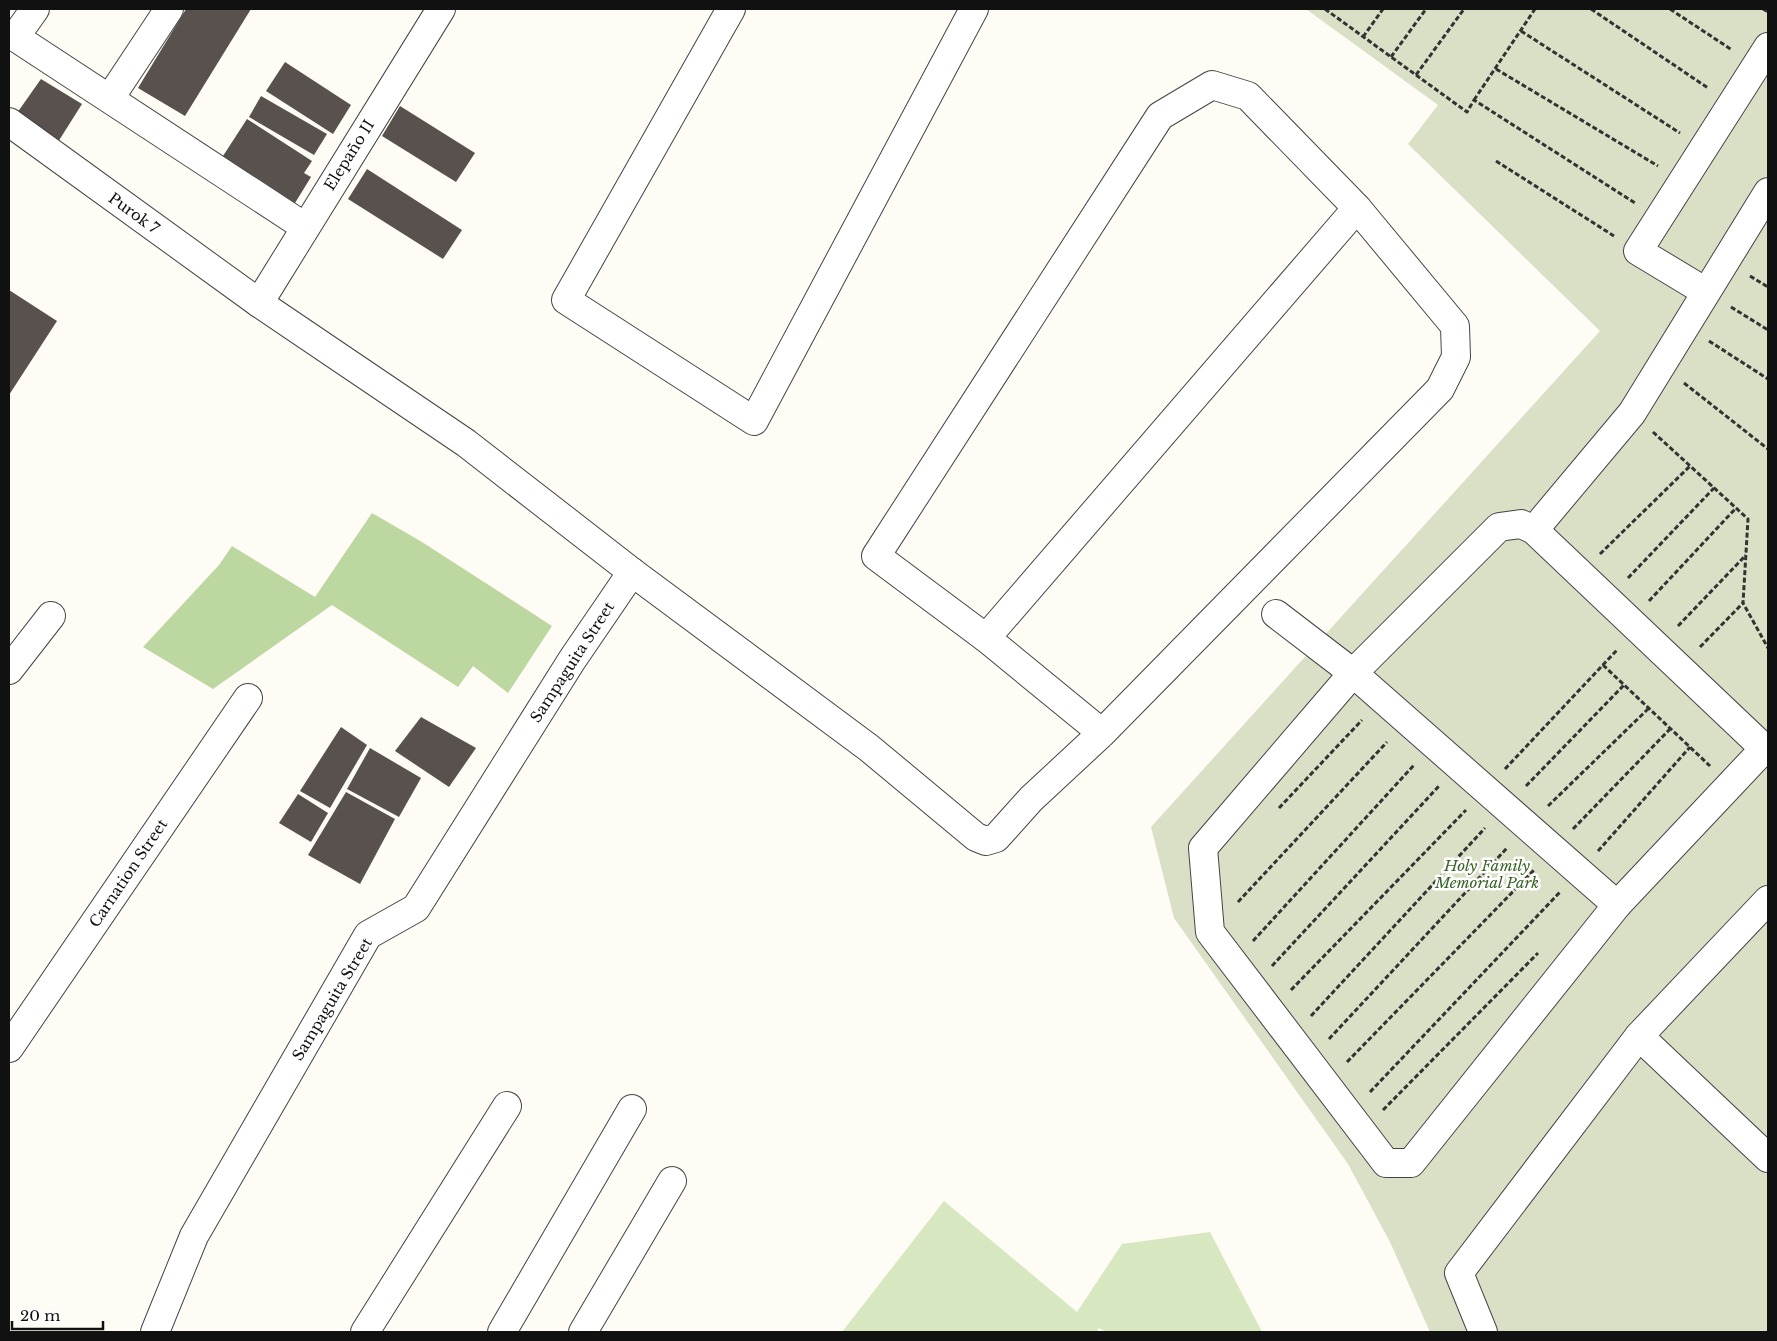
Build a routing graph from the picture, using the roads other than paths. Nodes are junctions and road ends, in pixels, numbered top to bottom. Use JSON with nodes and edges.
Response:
{"nodes":[{"id":1,"x":35,"y":9,"type":"edge"},
{"id":2,"x":169,"y":9,"type":"edge"},
{"id":3,"x":441,"y":9,"type":"edge"},
{"id":4,"x":731,"y":9,"type":"edge"},
{"id":5,"x":974,"y":9,"type":"edge"},
{"id":6,"x":1762,"y":56,"type":"edge"},
{"id":7,"x":110,"y":98,"type":"junction"},
{"id":8,"x":9,"y":122,"type":"edge"},
{"id":9,"x":1768,"y":192,"type":"edge"},
{"id":10,"x":1357,"y":208,"type":"junction"},
{"id":11,"x":305,"y":227,"type":"junction"},
{"id":12,"x":1706,"y":292,"type":"junction"},
{"id":13,"x":259,"y":303,"type":"junction"},
{"id":14,"x":1534,"y":530,"type":"junction"},
{"id":15,"x":632,"y":572,"type":"junction"},
{"id":16,"x":1276,"y":614,"type":"dead end"},
{"id":17,"x":51,"y":616,"type":"dead end"},
{"id":18,"x":986,"y":638,"type":"junction"},
{"id":19,"x":9,"y":670,"type":"edge"},
{"id":20,"x":1353,"y":673,"type":"junction"},
{"id":21,"x":248,"y":698,"type":"dead end"},
{"id":22,"x":1102,"y":733,"type":"junction"},
{"id":23,"x":1766,"y":751,"type":"edge"},
{"id":24,"x":1768,"y":900,"type":"edge"},
{"id":25,"x":1617,"y":906,"type":"junction"},
{"id":26,"x":1639,"y":1036,"type":"junction"},
{"id":27,"x":9,"y":1048,"type":"edge"},
{"id":28,"x":507,"y":1106,"type":"dead end"},
{"id":29,"x":632,"y":1109,"type":"dead end"},
{"id":30,"x":1768,"y":1158,"type":"edge"},
{"id":31,"x":672,"y":1181,"type":"dead end"},
{"id":32,"x":155,"y":1332,"type":"edge"},
{"id":33,"x":365,"y":1332,"type":"edge"},
{"id":34,"x":502,"y":1332,"type":"edge"},
{"id":35,"x":583,"y":1332,"type":"edge"},
{"id":36,"x":1483,"y":1332,"type":"edge"}],
"edges":[{"from":1,"to":7,"type":"street"},
{"from":2,"to":7,"type":"street"},
{"from":3,"to":11,"type":"street","name":"Elepaño II"},
{"from":4,"to":5,"type":"street"},
{"from":6,"to":12,"type":"street"},
{"from":7,"to":11,"type":"street"},
{"from":8,"to":13,"type":"street","name":"Purok 7"},
{"from":9,"to":12,"type":"street"},
{"from":10,"to":18,"type":"street"},
{"from":10,"to":18,"type":"street"},
{"from":10,"to":22,"type":"street"},
{"from":11,"to":13,"type":"street","name":"Elepaño II"},
{"from":12,"to":14,"type":"street"},
{"from":13,"to":15,"type":"street","name":"Purok 7"},
{"from":14,"to":20,"type":"street"},
{"from":14,"to":23,"type":"street"},
{"from":15,"to":22,"type":"street","name":"Purok 7"},
{"from":15,"to":32,"type":"street","name":"Sampaguita Street"},
{"from":16,"to":20,"type":"street"},
{"from":17,"to":19,"type":"street"},
{"from":18,"to":22,"type":"street"},
{"from":20,"to":25,"type":"street"},
{"from":20,"to":25,"type":"street"},
{"from":21,"to":27,"type":"street","name":"Carnation Street"},
{"from":23,"to":25,"type":"street"},
{"from":24,"to":26,"type":"street"},
{"from":26,"to":30,"type":"street"},
{"from":26,"to":36,"type":"street"},
{"from":28,"to":33,"type":"street"},
{"from":29,"to":34,"type":"street"},
{"from":31,"to":35,"type":"street"}]}
